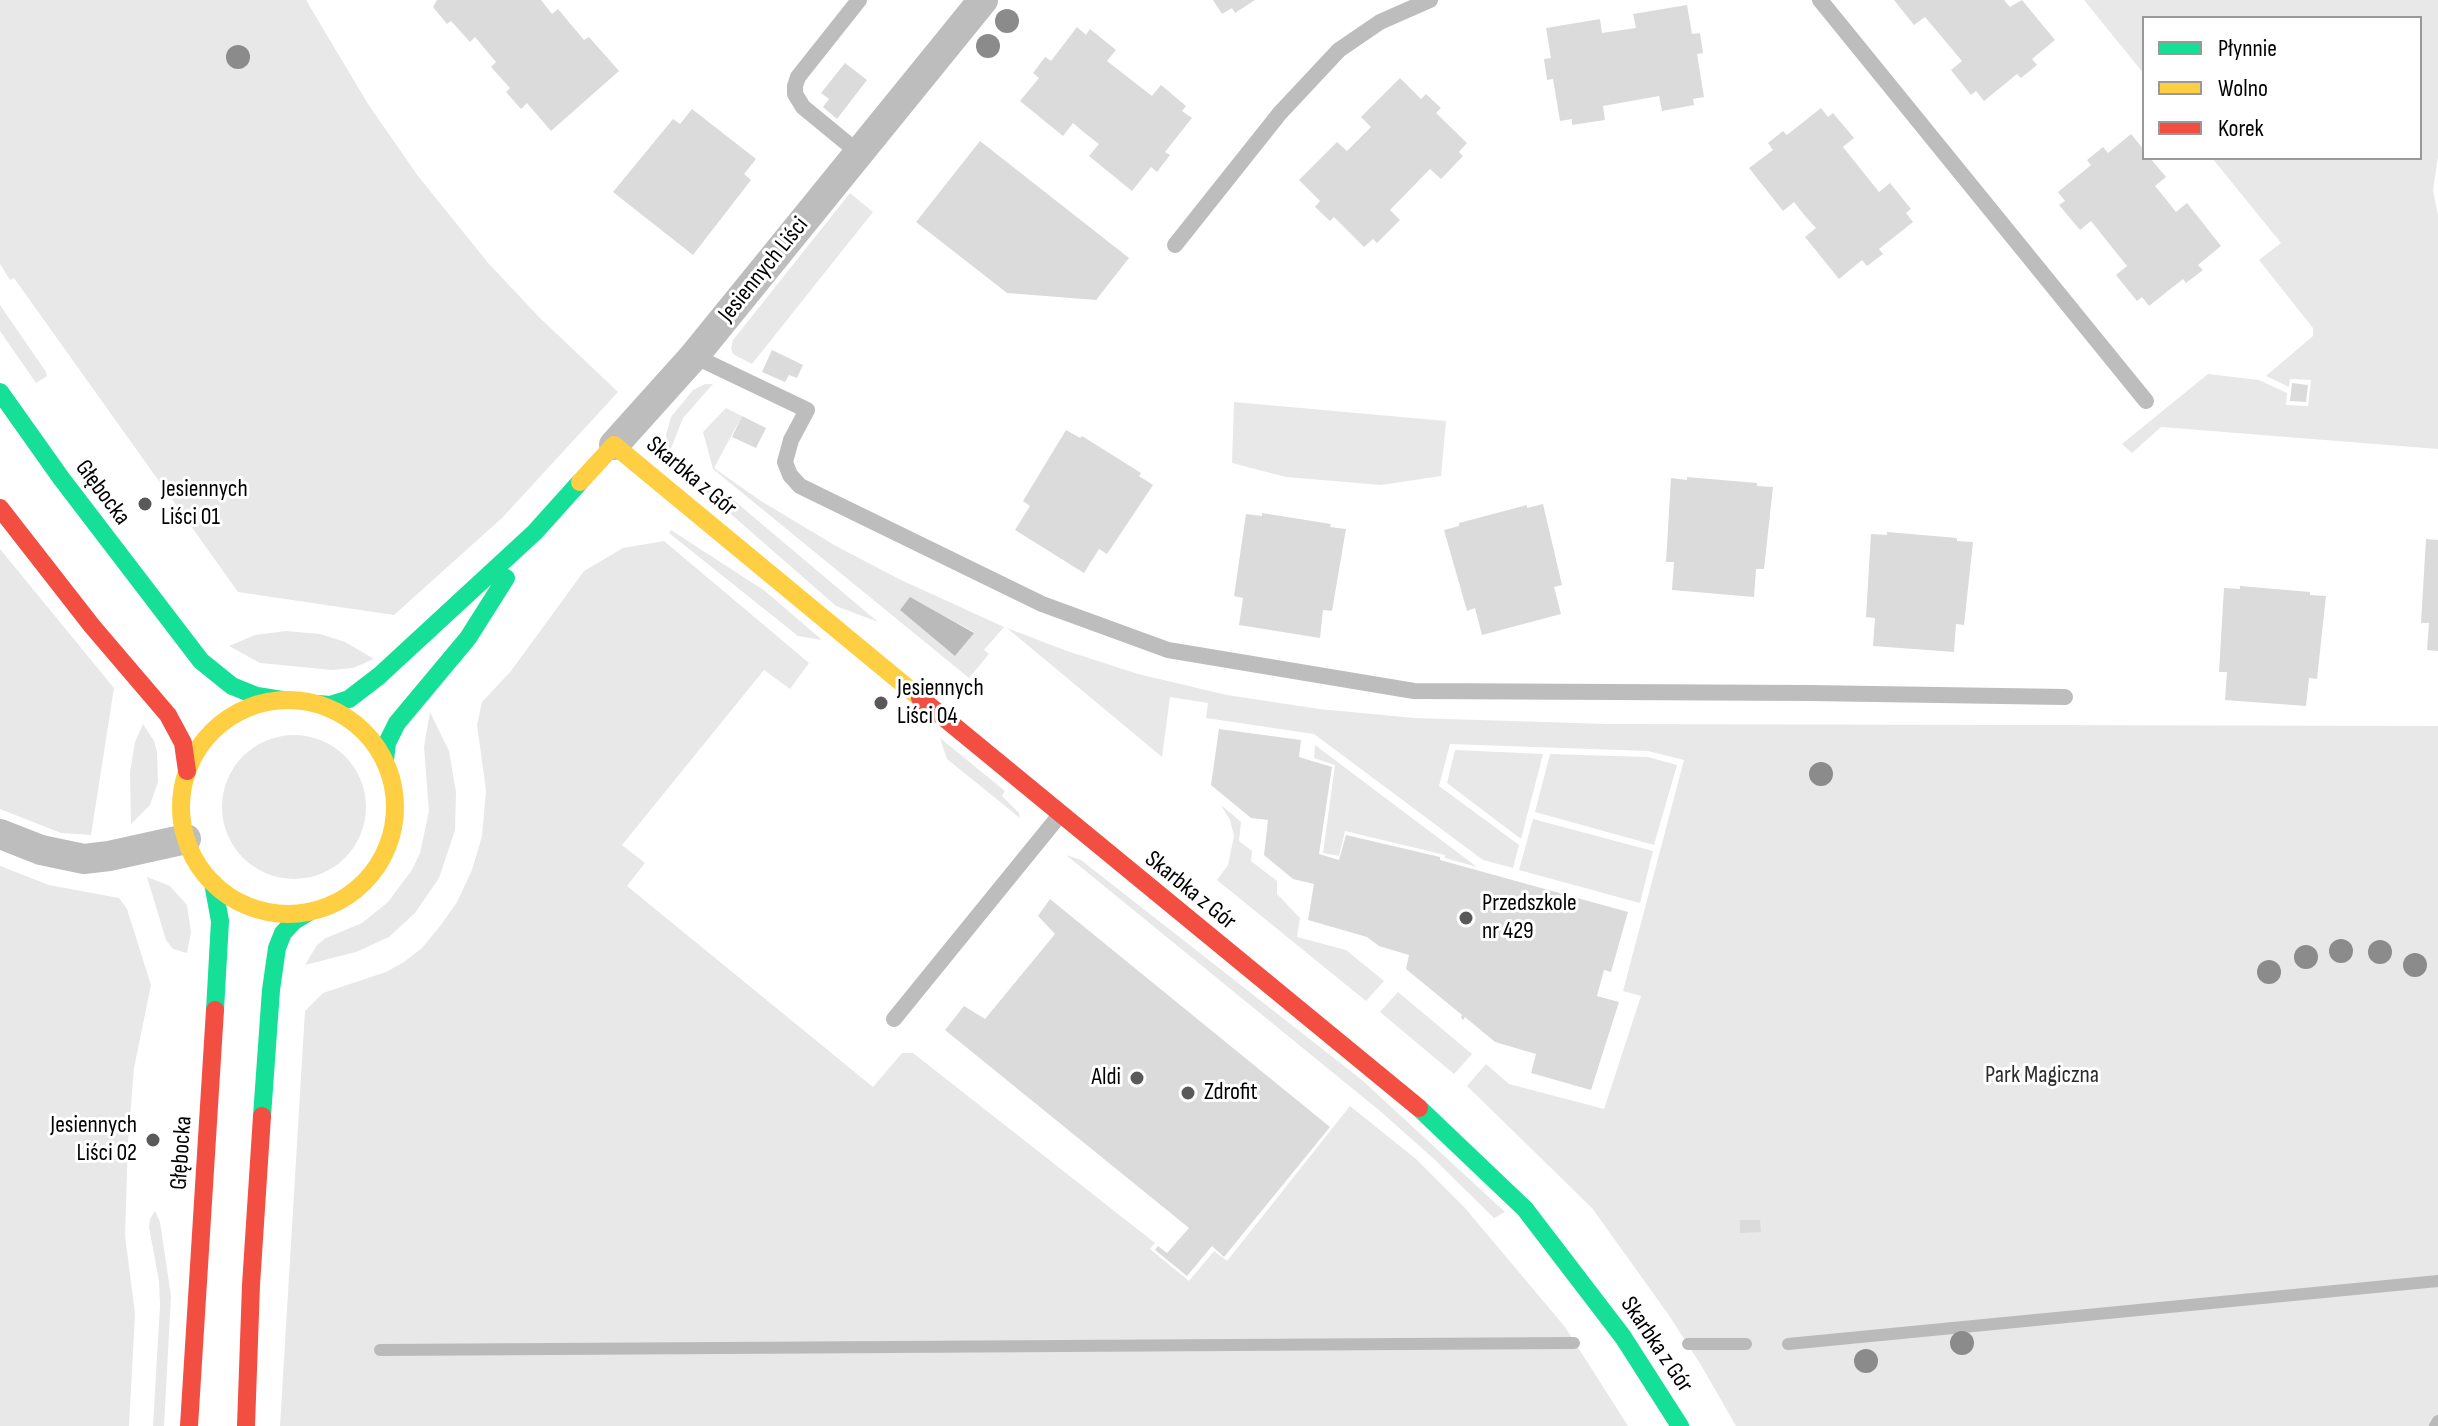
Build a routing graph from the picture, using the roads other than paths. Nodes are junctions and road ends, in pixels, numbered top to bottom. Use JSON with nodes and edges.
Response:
{"nodes":[{"id":1,"x":859,"y":0,"type":"edge"},
{"id":2,"x":983,"y":0,"type":"edge"},
{"id":3,"x":1430,"y":0,"type":"edge"},
{"id":4,"x":1820,"y":0,"type":"edge"},
{"id":5,"x":859,"y":153,"type":"junction"},
{"id":6,"x":1175,"y":245,"type":"dead end"},
{"id":7,"x":694,"y":356,"type":"junction"},
{"id":8,"x":0,"y":392,"type":"edge"},
{"id":9,"x":2146,"y":401,"type":"dead end"},
{"id":10,"x":614,"y":445,"type":"junction"},
{"id":11,"x":0,"y":508,"type":"edge"},
{"id":12,"x":535,"y":532,"type":"junction"},
{"id":13,"x":2065,"y":697,"type":"dead end"},
{"id":14,"x":282,"y":700,"type":"junction"},
{"id":15,"x":318,"y":704,"type":"junction"},
{"id":16,"x":385,"y":760,"type":"junction"},
{"id":17,"x":187,"y":771,"type":"junction"},
{"id":18,"x":1060,"y":814,"type":"junction"},
{"id":19,"x":0,"y":834,"type":"edge"},
{"id":20,"x":186,"y":839,"type":"junction"},
{"id":21,"x":213,"y":883,"type":"junction"},
{"id":22,"x":309,"y":912,"type":"junction"},
{"id":23,"x":894,"y":1019,"type":"dead end"},
{"id":24,"x":189,"y":1426,"type":"edge"},
{"id":25,"x":246,"y":1426,"type":"edge"},
{"id":26,"x":1680,"y":1426,"type":"edge"}],
"edges":[{"from":1,"to":5,"type":"lane"},
{"from":2,"to":5,"type":"street","name":"Jesiennych Liści"},
{"from":3,"to":6,"type":"lane"},
{"from":4,"to":9,"type":"lane"},
{"from":5,"to":7,"type":"street","name":"Jesiennych Liści"},
{"from":7,"to":10,"type":"street","name":"Jesiennych Liści"},
{"from":7,"to":13,"type":"lane"},
{"from":8,"to":14,"type":"street","name":"Głębocka"},
{"from":10,"to":12,"type":"street","name":"Jesiennych Liści"},
{"from":10,"to":18,"type":"street","name":"Skarbka z Gór"},
{"from":11,"to":17,"type":"street"},
{"from":12,"to":15,"type":"street","name":"Jesiennych Liści"},
{"from":12,"to":16,"type":"street","name":"Jesiennych Liści"},
{"from":14,"to":15,"type":"street"},
{"from":14,"to":17,"type":"street"},
{"from":15,"to":16,"type":"street"},
{"from":16,"to":22,"type":"street"},
{"from":17,"to":20,"type":"street"},
{"from":18,"to":23,"type":"lane"},
{"from":18,"to":26,"type":"street","name":"Skarbka z Gór"},
{"from":19,"to":20,"type":"street"},
{"from":20,"to":21,"type":"street"},
{"from":21,"to":22,"type":"street"},
{"from":21,"to":24,"type":"street","name":"Głębocka"},
{"from":22,"to":25,"type":"street"}]}
